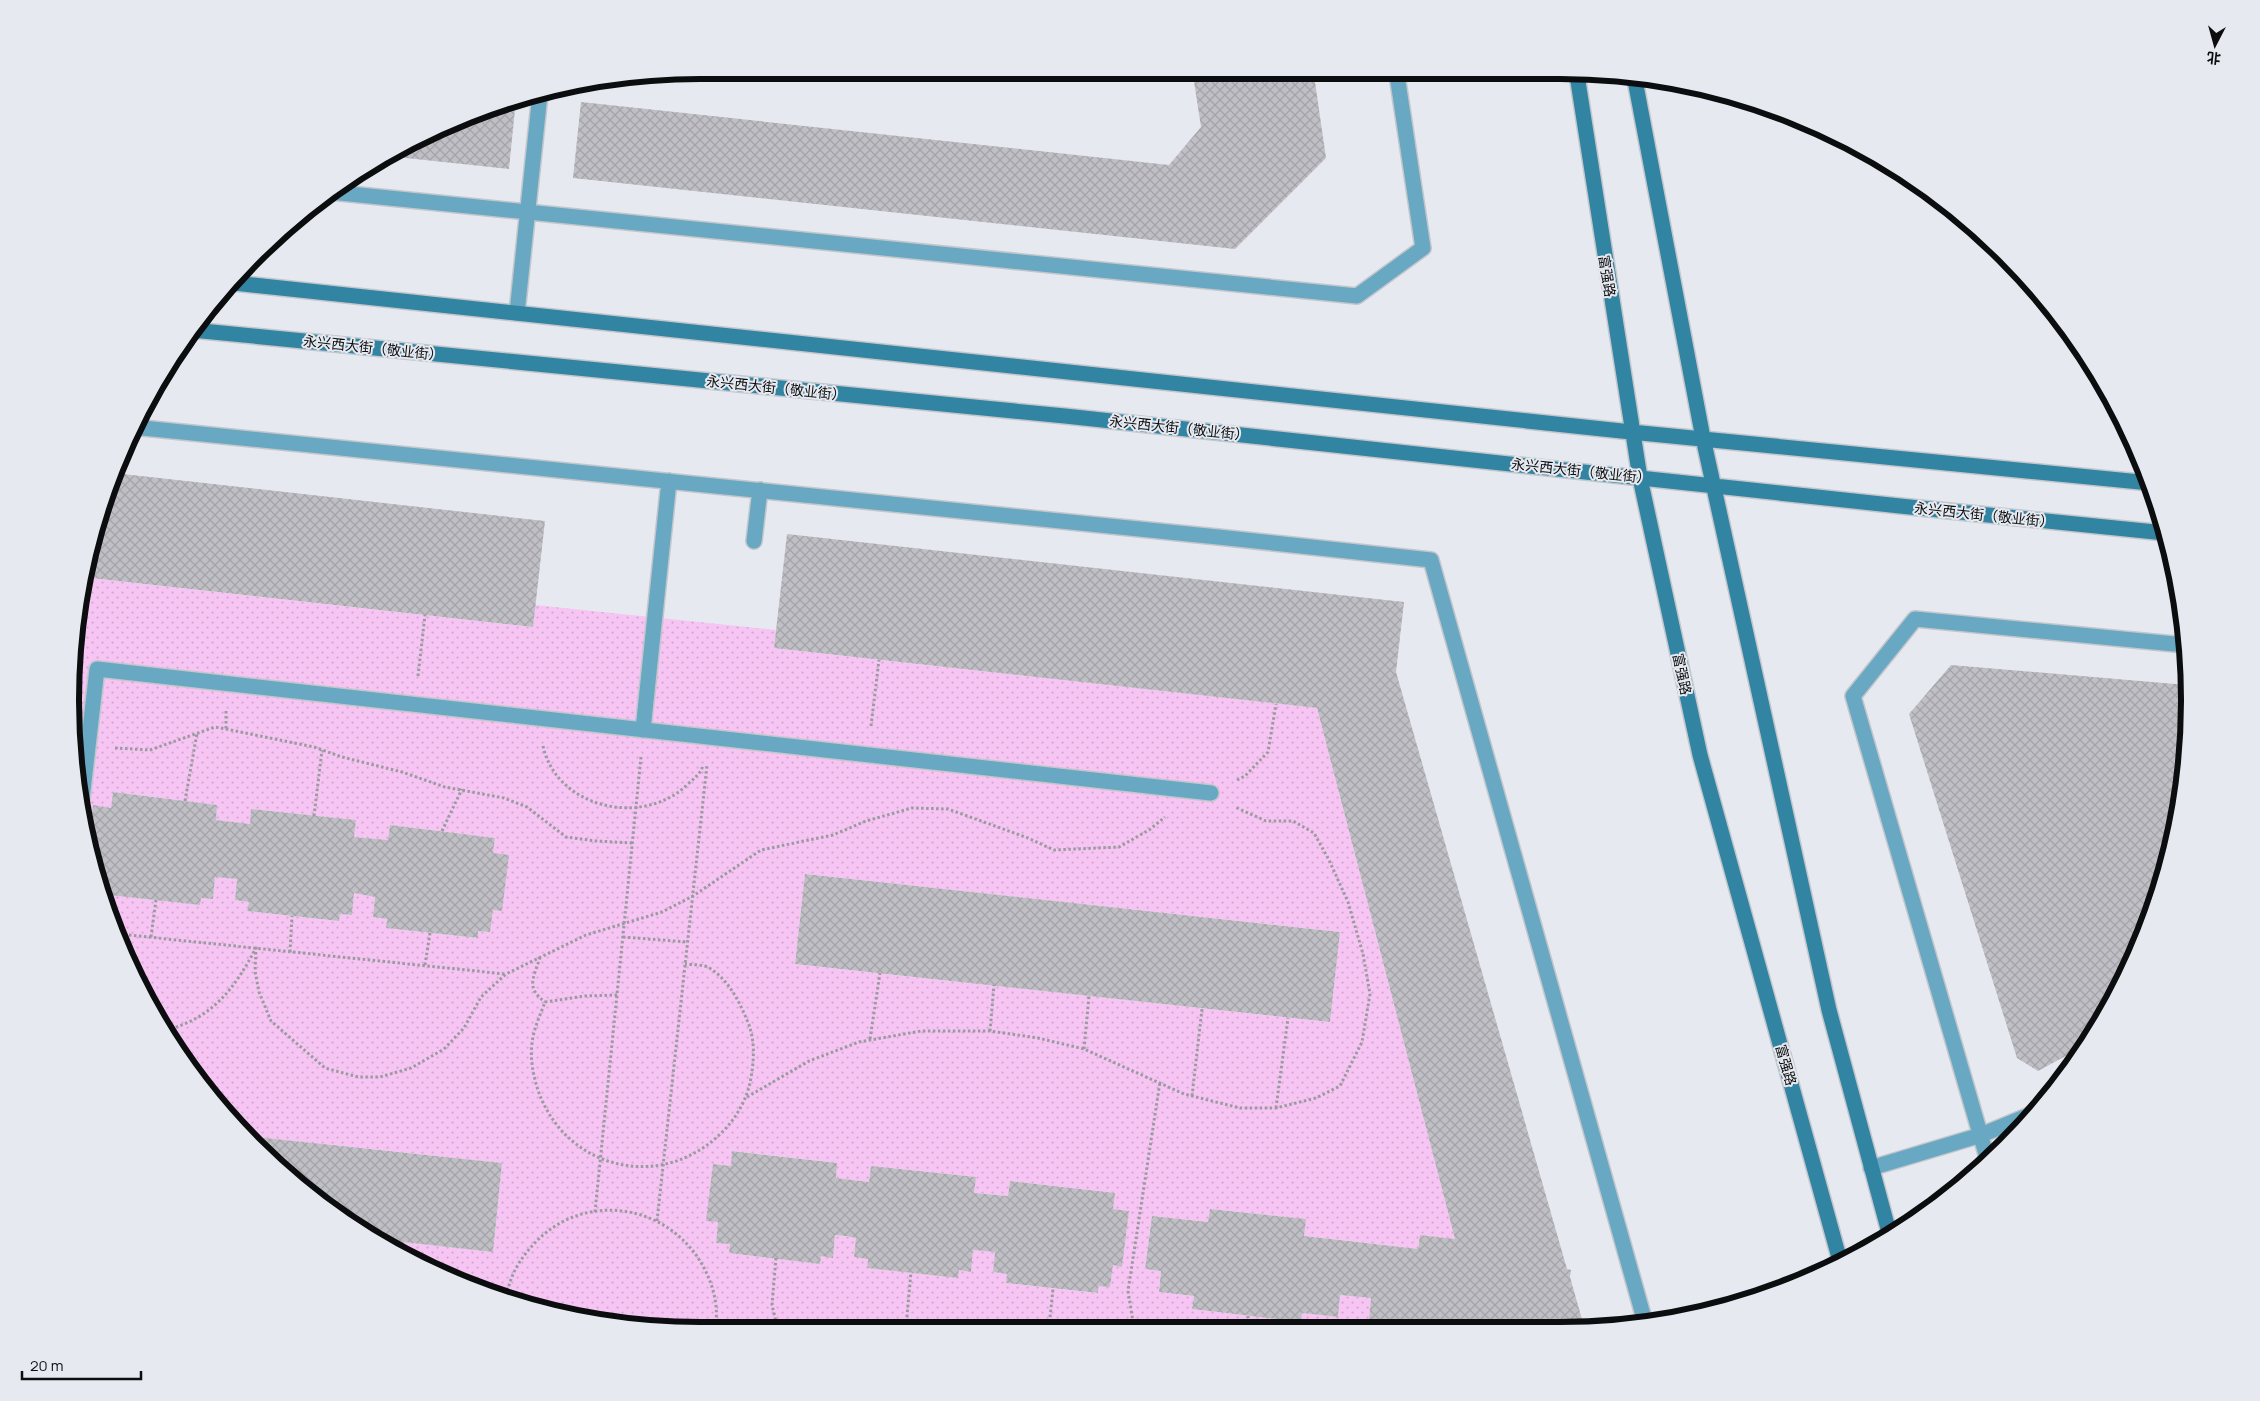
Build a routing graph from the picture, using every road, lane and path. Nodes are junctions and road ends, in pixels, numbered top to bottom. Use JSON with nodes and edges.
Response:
{"nodes":[{"id":1,"x":1398,"y":79,"type":"edge"},
{"id":2,"x":1578,"y":79,"type":"edge"},
{"id":3,"x":1636,"y":83,"type":"edge"},
{"id":4,"x":539,"y":100,"type":"edge"},
{"id":5,"x":342,"y":193,"type":"edge"},
{"id":6,"x":528,"y":213,"type":"junction"},
{"id":7,"x":240,"y":284,"type":"edge"},
{"id":8,"x":517,"y":313,"type":"junction"},
{"id":9,"x":201,"y":331,"type":"edge"},
{"id":10,"x":142,"y":428,"type":"edge"},
{"id":11,"x":1631,"y":432,"type":"junction"},
{"id":12,"x":1703,"y":438,"type":"junction"},
{"id":13,"x":1640,"y":478,"type":"junction"},
{"id":14,"x":668,"y":481,"type":"junction"},
{"id":15,"x":2141,"y":482,"type":"edge"},
{"id":16,"x":1714,"y":486,"type":"junction"},
{"id":17,"x":760,"y":490,"type":"junction"},
{"id":18,"x":2158,"y":532,"type":"edge"},
{"id":19,"x":754,"y":541,"type":"dead end"},
{"id":20,"x":425,"y":615,"type":"dead end"},
{"id":21,"x":2178,"y":644,"type":"edge"},
{"id":22,"x":879,"y":660,"type":"dead end"},
{"id":23,"x":416,"y":704,"type":"junction"},
{"id":24,"x":1276,"y":704,"type":"dead end"},
{"id":25,"x":537,"y":718,"type":"junction"},
{"id":26,"x":643,"y":730,"type":"junction"},
{"id":27,"x":197,"y":733,"type":"junction"},
{"id":28,"x":710,"y":737,"type":"junction"},
{"id":29,"x":89,"y":746,"type":"junction"},
{"id":30,"x":322,"y":750,"type":"junction"},
{"id":31,"x":868,"y":754,"type":"junction"},
{"id":32,"x":84,"y":783,"type":"edge"},
{"id":33,"x":1177,"y":788,"type":"junction"},
{"id":34,"x":462,"y":789,"type":"junction"},
{"id":35,"x":1211,"y":793,"type":"junction"},
{"id":36,"x":185,"y":801,"type":"dead end"},
{"id":37,"x":314,"y":816,"type":"dead end"},
{"id":38,"x":442,"y":832,"type":"dead end"},
{"id":39,"x":632,"y":843,"type":"junction"},
{"id":40,"x":693,"y":896,"type":"junction"},
{"id":41,"x":156,"y":900,"type":"dead end"},
{"id":42,"x":292,"y":916,"type":"dead end"},
{"id":43,"x":624,"y":924,"type":"junction"},
{"id":44,"x":430,"y":933,"type":"dead end"},
{"id":45,"x":125,"y":935,"type":"edge"},
{"id":46,"x":151,"y":937,"type":"junction"},
{"id":47,"x":623,"y":937,"type":"junction"},
{"id":48,"x":688,"y":942,"type":"junction"},
{"id":49,"x":256,"y":948,"type":"junction"},
{"id":50,"x":290,"y":952,"type":"junction"},
{"id":51,"x":540,"y":956,"type":"junction"},
{"id":52,"x":685,"y":964,"type":"junction"},
{"id":53,"x":425,"y":965,"type":"junction"},
{"id":54,"x":506,"y":974,"type":"junction"},
{"id":55,"x":880,"y":974,"type":"dead end"},
{"id":56,"x":994,"y":985,"type":"dead end"},
{"id":57,"x":616,"y":995,"type":"junction"},
{"id":58,"x":1089,"y":996,"type":"dead end"},
{"id":59,"x":545,"y":1002,"type":"junction"},
{"id":60,"x":1202,"y":1009,"type":"dead end"},
{"id":61,"x":1288,"y":1018,"type":"dead end"},
{"id":62,"x":173,"y":1028,"type":"edge"},
{"id":63,"x":990,"y":1031,"type":"junction"},
{"id":64,"x":870,"y":1039,"type":"junction"},
{"id":65,"x":1084,"y":1049,"type":"junction"},
{"id":66,"x":1160,"y":1082,"type":"junction"},
{"id":67,"x":1192,"y":1096,"type":"junction"},
{"id":68,"x":747,"y":1097,"type":"junction"},
{"id":69,"x":1276,"y":1108,"type":"junction"},
{"id":70,"x":2017,"y":1120,"type":"edge"},
{"id":71,"x":1981,"y":1136,"type":"junction"},
{"id":72,"x":1986,"y":1152,"type":"edge"},
{"id":73,"x":1871,"y":1168,"type":"junction"},
{"id":74,"x":595,"y":1212,"type":"junction"},
{"id":75,"x":657,"y":1221,"type":"junction"},
{"id":76,"x":1888,"y":1228,"type":"edge"},
{"id":77,"x":402,"y":1242,"type":"dead end"},
{"id":78,"x":402,"y":1245,"type":"edge"},
{"id":79,"x":1839,"y":1256,"type":"edge"},
{"id":80,"x":776,"y":1258,"type":"dead end"},
{"id":81,"x":911,"y":1272,"type":"dead end"},
{"id":82,"x":1053,"y":1289,"type":"dead end"},
{"id":83,"x":508,"y":1291,"type":"edge"},
{"id":84,"x":1248,"y":1316,"type":"dead end"},
{"id":85,"x":1643,"y":1317,"type":"edge"},
{"id":86,"x":716,"y":1321,"type":"joint"},
{"id":87,"x":722,"y":1322,"type":"edge"},
{"id":88,"x":776,"y":1322,"type":"edge"},
{"id":89,"x":906,"y":1322,"type":"edge"},
{"id":90,"x":1050,"y":1322,"type":"edge"},
{"id":91,"x":1133,"y":1322,"type":"edge"},
{"id":92,"x":1248,"y":1322,"type":"edge"}],
"edges":[{"from":1,"to":6,"type":"lane"},
{"from":2,"to":11,"type":"main road","name":"富强路"},
{"from":3,"to":12,"type":"main road"},
{"from":4,"to":6,"type":"lane"},
{"from":5,"to":6,"type":"lane"},
{"from":6,"to":8,"type":"lane"},
{"from":7,"to":8,"type":"main road"},
{"from":8,"to":11,"type":"main road"},
{"from":9,"to":13,"type":"main road","name":"永兴西大街（敬业街）"},
{"from":10,"to":14,"type":"lane"},
{"from":11,"to":12,"type":"main road"},
{"from":11,"to":13,"type":"main road","name":"富强路"},
{"from":12,"to":15,"type":"main road"},
{"from":12,"to":16,"type":"main road"},
{"from":13,"to":16,"type":"main road","name":"永兴西大街（敬业街）"},
{"from":13,"to":79,"type":"main road","name":"富强路"},
{"from":14,"to":17,"type":"lane"},
{"from":14,"to":26,"type":"lane"},
{"from":16,"to":18,"type":"main road","name":"永兴西大街（敬业街）"},
{"from":16,"to":73,"type":"main road"},
{"from":17,"to":19,"type":"lane"},
{"from":17,"to":85,"type":"lane"},
{"from":20,"to":23,"type":"path"},
{"from":21,"to":71,"type":"lane"},
{"from":22,"to":31,"type":"path"},
{"from":23,"to":25,"type":"lane"},
{"from":23,"to":29,"type":"lane"},
{"from":24,"to":35,"type":"path"},
{"from":25,"to":26,"type":"lane"},
{"from":25,"to":28,"type":"path"},
{"from":26,"to":28,"type":"lane"},
{"from":26,"to":39,"type":"path"},
{"from":27,"to":29,"type":"path"},
{"from":27,"to":30,"type":"path"},
{"from":27,"to":36,"type":"path"},
{"from":28,"to":31,"type":"lane"},
{"from":28,"to":40,"type":"path"},
{"from":29,"to":32,"type":"lane"},
{"from":30,"to":34,"type":"path"},
{"from":30,"to":37,"type":"path"},
{"from":31,"to":33,"type":"lane"},
{"from":33,"to":35,"type":"lane"},
{"from":33,"to":40,"type":"path"},
{"from":34,"to":38,"type":"path"},
{"from":34,"to":39,"type":"path"},
{"from":35,"to":69,"type":"path"},
{"from":39,"to":43,"type":"path"},
{"from":40,"to":43,"type":"path"},
{"from":40,"to":48,"type":"path"},
{"from":41,"to":46,"type":"path"},
{"from":42,"to":50,"type":"path"},
{"from":43,"to":47,"type":"path"},
{"from":43,"to":51,"type":"path"},
{"from":44,"to":53,"type":"path"},
{"from":45,"to":46,"type":"path"},
{"from":46,"to":49,"type":"path"},
{"from":47,"to":48,"type":"path"},
{"from":47,"to":57,"type":"path"},
{"from":48,"to":52,"type":"path"},
{"from":49,"to":50,"type":"path"},
{"from":49,"to":54,"type":"path"},
{"from":49,"to":62,"type":"path"},
{"from":50,"to":53,"type":"path"},
{"from":51,"to":54,"type":"path"},
{"from":51,"to":59,"type":"path"},
{"from":52,"to":68,"type":"path"},
{"from":52,"to":75,"type":"path"},
{"from":53,"to":54,"type":"path"},
{"from":55,"to":64,"type":"path"},
{"from":56,"to":63,"type":"path"},
{"from":57,"to":59,"type":"path"},
{"from":57,"to":74,"type":"path"},
{"from":58,"to":65,"type":"path"},
{"from":59,"to":68,"type":"path"},
{"from":60,"to":67,"type":"path"},
{"from":61,"to":69,"type":"path"},
{"from":63,"to":64,"type":"path"},
{"from":63,"to":65,"type":"path"},
{"from":64,"to":68,"type":"path"},
{"from":65,"to":66,"type":"path"},
{"from":66,"to":67,"type":"path"},
{"from":66,"to":91,"type":"path"},
{"from":67,"to":69,"type":"path"},
{"from":70,"to":71,"type":"lane"},
{"from":71,"to":72,"type":"lane"},
{"from":71,"to":73,"type":"lane"},
{"from":73,"to":76,"type":"main road"},
{"from":74,"to":75,"type":"path"},
{"from":74,"to":83,"type":"path"},
{"from":75,"to":86,"type":"path"},
{"from":77,"to":78,"type":"path"},
{"from":80,"to":88,"type":"path"},
{"from":81,"to":89,"type":"path"},
{"from":82,"to":90,"type":"path"},
{"from":84,"to":92,"type":"path"},
{"from":86,"to":87,"type":"path"}]}
